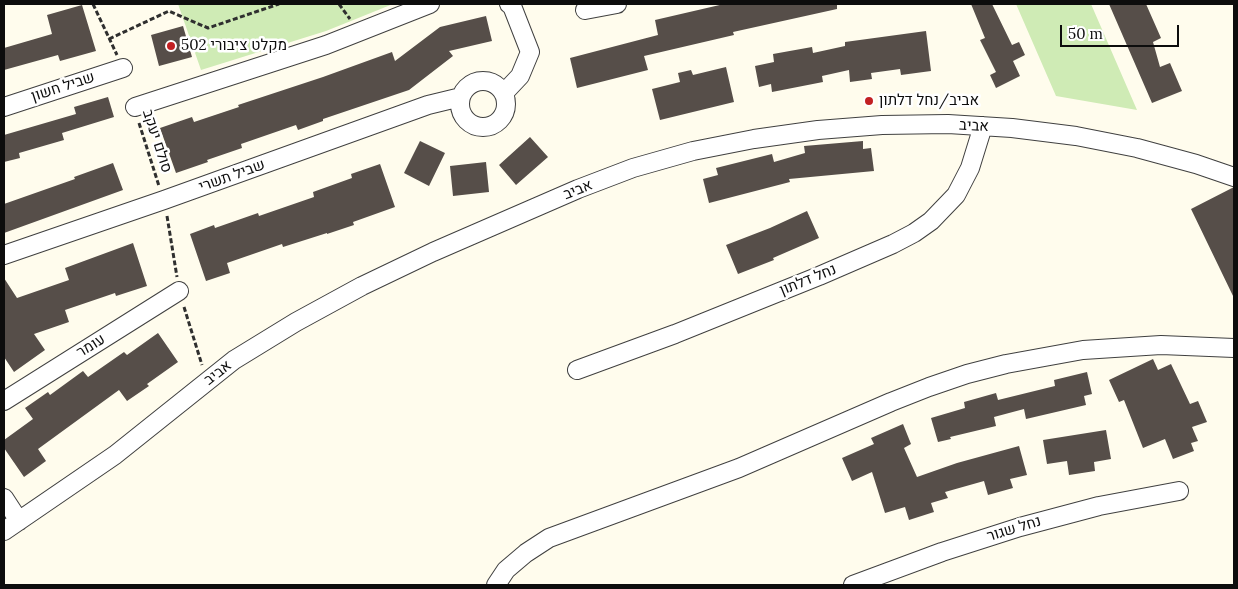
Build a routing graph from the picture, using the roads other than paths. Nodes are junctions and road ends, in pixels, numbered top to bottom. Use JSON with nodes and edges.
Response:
{"nodes":[{"id":1,"x":430,"y":4,"type":"edge"},
{"id":2,"x":509,"y":4,"type":"edge"},
{"id":3,"x":617,"y":4,"type":"edge"},
{"id":4,"x":585,"y":10,"type":"dead end"},
{"id":5,"x":123,"y":68,"type":"road end"},
{"id":6,"x":504,"y":93,"type":"junction"},
{"id":7,"x":460,"y":97,"type":"junction"},
{"id":8,"x":4,"y":107,"type":"edge"},
{"id":9,"x":135,"y":108,"type":"road end"},
{"id":10,"x":983,"y":126,"type":"junction"},
{"id":11,"x":1234,"y":177,"type":"edge"},
{"id":12,"x":4,"y":255,"type":"edge"},
{"id":13,"x":179,"y":291,"type":"road end"},
{"id":14,"x":1234,"y":348,"type":"edge"},
{"id":15,"x":578,"y":370,"type":"dead end"},
{"id":16,"x":4,"y":401,"type":"edge"},
{"id":17,"x":1179,"y":491,"type":"dead end"},
{"id":18,"x":4,"y":498,"type":"edge"},
{"id":19,"x":19,"y":520,"type":"junction"},
{"id":20,"x":4,"y":531,"type":"edge"},
{"id":21,"x":496,"y":585,"type":"edge"},
{"id":22,"x":853,"y":585,"type":"edge"}],
"edges":[{"from":1,"to":9,"type":"street"},
{"from":2,"to":6,"type":"street"},
{"from":3,"to":4,"type":"street"},
{"from":5,"to":8,"type":"street","name":"שביל חשון"},
{"from":6,"to":7,"type":"street"},
{"from":6,"to":7,"type":"street"},
{"from":7,"to":12,"type":"street","name":"שביל תשרי"},
{"from":10,"to":11,"type":"street","name":"אביב"},
{"from":10,"to":15,"type":"street","name":"נחל דלתון"},
{"from":10,"to":19,"type":"street","name":"אביב"},
{"from":13,"to":16,"type":"street","name":"עומר"},
{"from":14,"to":21,"type":"street"},
{"from":17,"to":22,"type":"street","name":"נחל שגור"},
{"from":18,"to":19,"type":"street"},
{"from":19,"to":20,"type":"street","name":"אביב"}]}
